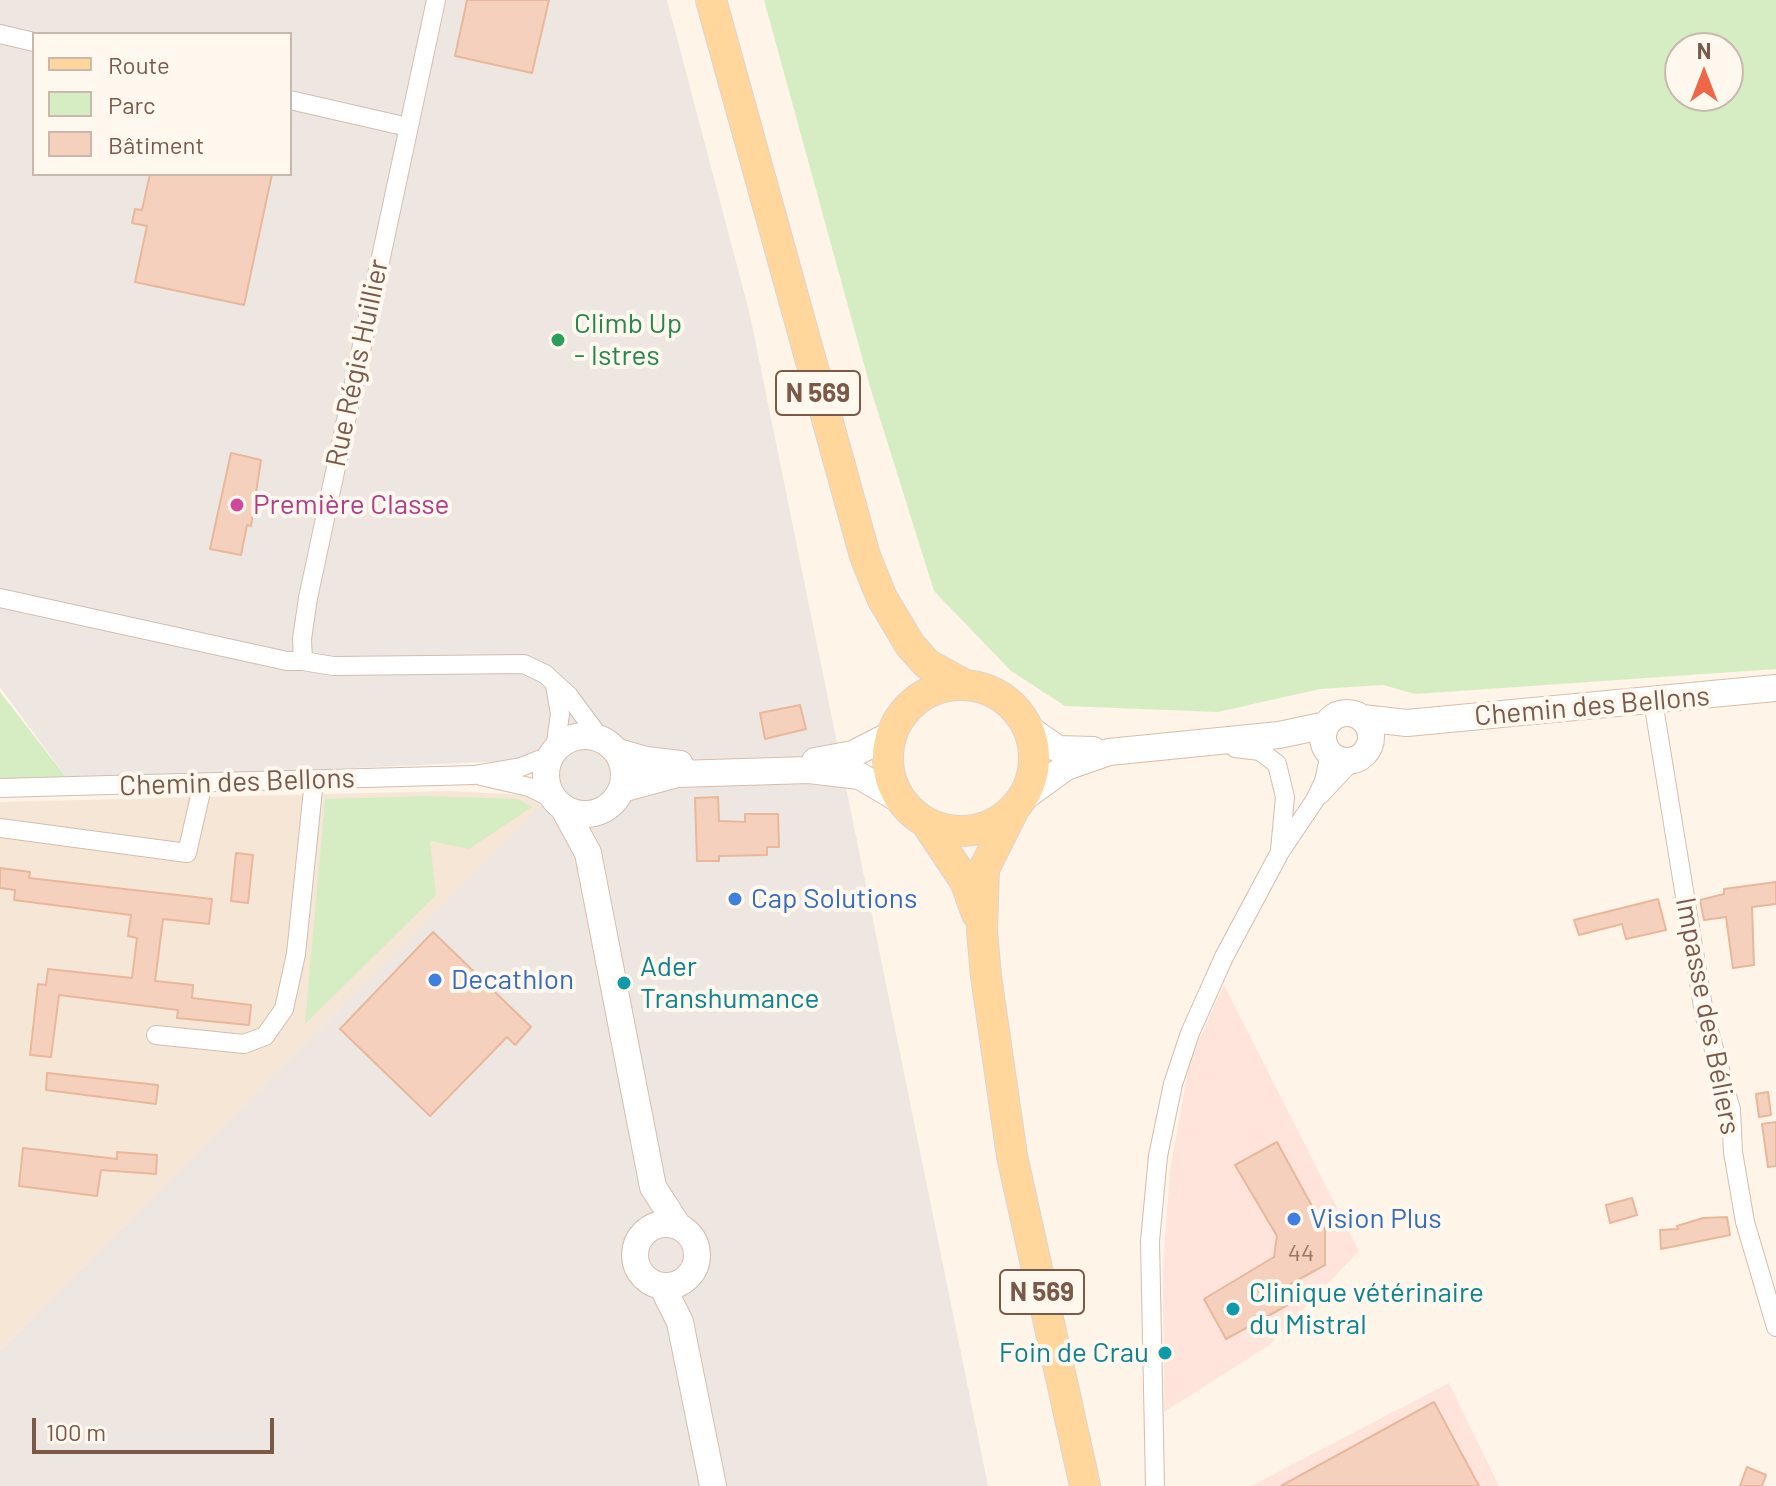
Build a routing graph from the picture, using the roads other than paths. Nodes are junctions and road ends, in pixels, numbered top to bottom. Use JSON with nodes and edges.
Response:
{"nodes":[{"id":1,"x":436,"y":0,"type":"edge"},
{"id":2,"x":711,"y":0,"type":"edge"},
{"id":3,"x":0,"y":34,"type":"edge"},
{"id":4,"x":32,"y":42,"type":"edge"},
{"id":5,"x":292,"y":100,"type":"edge"},
{"id":6,"x":408,"y":127,"type":"junction"},
{"id":7,"x":0,"y":598,"type":"edge"},
{"id":8,"x":882,"y":598,"type":"junction"},
{"id":9,"x":303,"y":661,"type":"junction"},
{"id":10,"x":555,"y":685,"type":"junction"},
{"id":11,"x":965,"y":685,"type":"junction"},
{"id":12,"x":1776,"y":688,"type":"edge"},
{"id":13,"x":1653,"y":701,"type":"junction"},
{"id":14,"x":1028,"y":728,"type":"junction"},
{"id":15,"x":893,"y":729,"type":"junction"},
{"id":16,"x":1366,"y":730,"type":"junction"},
{"id":17,"x":1185,"y":744,"type":"junction"},
{"id":18,"x":609,"y":745,"type":"junction"},
{"id":19,"x":1333,"y":747,"type":"junction"},
{"id":20,"x":553,"y":752,"type":"junction"},
{"id":21,"x":1109,"y":752,"type":"junction"},
{"id":22,"x":474,"y":775,"type":"junction"},
{"id":23,"x":314,"y":780,"type":"junction"},
{"id":24,"x":203,"y":783,"type":"junction"},
{"id":25,"x":0,"y":788,"type":"edge"},
{"id":26,"x":622,"y":789,"type":"junction"},
{"id":27,"x":900,"y":800,"type":"junction"},
{"id":28,"x":559,"y":803,"type":"junction"},
{"id":29,"x":1017,"y":805,"type":"junction"},
{"id":30,"x":603,"y":810,"type":"junction"},
{"id":31,"x":927,"y":824,"type":"junction"},
{"id":32,"x":0,"y":828,"type":"edge"},
{"id":33,"x":1280,"y":852,"type":"junction"},
{"id":34,"x":588,"y":853,"type":"junction"},
{"id":35,"x":982,"y":931,"type":"junction"},
{"id":36,"x":156,"y":1035,"type":"dead end"},
{"id":37,"x":653,"y":1187,"type":"junction"},
{"id":38,"x":678,"y":1226,"type":"junction"},
{"id":39,"x":642,"y":1235,"type":"junction"},
{"id":40,"x":674,"y":1282,"type":"junction"},
{"id":41,"x":1776,"y":1327,"type":"edge"},
{"id":42,"x":713,"y":1486,"type":"edge"},
{"id":43,"x":1085,"y":1486,"type":"edge"},
{"id":44,"x":1155,"y":1486,"type":"edge"}],
"edges":[{"from":1,"to":6,"type":"street","name":"Rue Régis Huillier"},
{"from":2,"to":8,"type":"main road","number":"N 569"},
{"from":3,"to":4,"type":"street"},
{"from":5,"to":6,"type":"street"},
{"from":6,"to":9,"type":"street","name":"Rue Régis Huillier"},
{"from":7,"to":9,"type":"street"},
{"from":8,"to":11,"type":"main road","number":"N 569"},
{"from":8,"to":15,"type":"main road","number":"N 569"},
{"from":9,"to":10,"type":"street"},
{"from":10,"to":18,"type":"street"},
{"from":10,"to":20,"type":"street"},
{"from":11,"to":14,"type":"main road"},
{"from":11,"to":15,"type":"main road"},
{"from":12,"to":13,"type":"street","name":"Chemin des Bellons"},
{"from":13,"to":16,"type":"street","name":"Chemin des Bellons"},
{"from":13,"to":41,"type":"street","name":"Impasse des Béliers"},
{"from":14,"to":21,"type":"street"},
{"from":14,"to":29,"type":"main road"},
{"from":15,"to":18,"type":"street"},
{"from":15,"to":27,"type":"main road"},
{"from":16,"to":19,"type":"street"},
{"from":16,"to":19,"type":"street","name":"Chemin des Bellons"},
{"from":17,"to":19,"type":"street"},
{"from":17,"to":21,"type":"street"},
{"from":17,"to":33,"type":"street"},
{"from":18,"to":20,"type":"street"},
{"from":18,"to":26,"type":"street"},
{"from":19,"to":33,"type":"street"},
{"from":20,"to":22,"type":"street","name":"Chemin des Bellons"},
{"from":20,"to":28,"type":"street"},
{"from":21,"to":29,"type":"street"},
{"from":22,"to":23,"type":"street","name":"Chemin des Bellons"},
{"from":22,"to":28,"type":"street","name":"Chemin des Bellons"},
{"from":23,"to":24,"type":"street","name":"Chemin des Bellons"},
{"from":23,"to":36,"type":"street"},
{"from":24,"to":25,"type":"street","name":"Chemin des Bellons"},
{"from":24,"to":32,"type":"street"},
{"from":26,"to":27,"type":"street"},
{"from":26,"to":30,"type":"street"},
{"from":27,"to":31,"type":"main road"},
{"from":28,"to":30,"type":"street"},
{"from":28,"to":34,"type":"street"},
{"from":29,"to":31,"type":"main road"},
{"from":29,"to":35,"type":"main road","number":"N 569"},
{"from":30,"to":34,"type":"street"},
{"from":31,"to":35,"type":"main road","number":"N 569"},
{"from":33,"to":44,"type":"street"},
{"from":34,"to":37,"type":"street"},
{"from":35,"to":43,"type":"main road","number":"N 569"},
{"from":37,"to":38,"type":"street"},
{"from":37,"to":39,"type":"street"},
{"from":38,"to":39,"type":"street"},
{"from":38,"to":40,"type":"street"},
{"from":39,"to":40,"type":"street"},
{"from":40,"to":42,"type":"street"}]}
